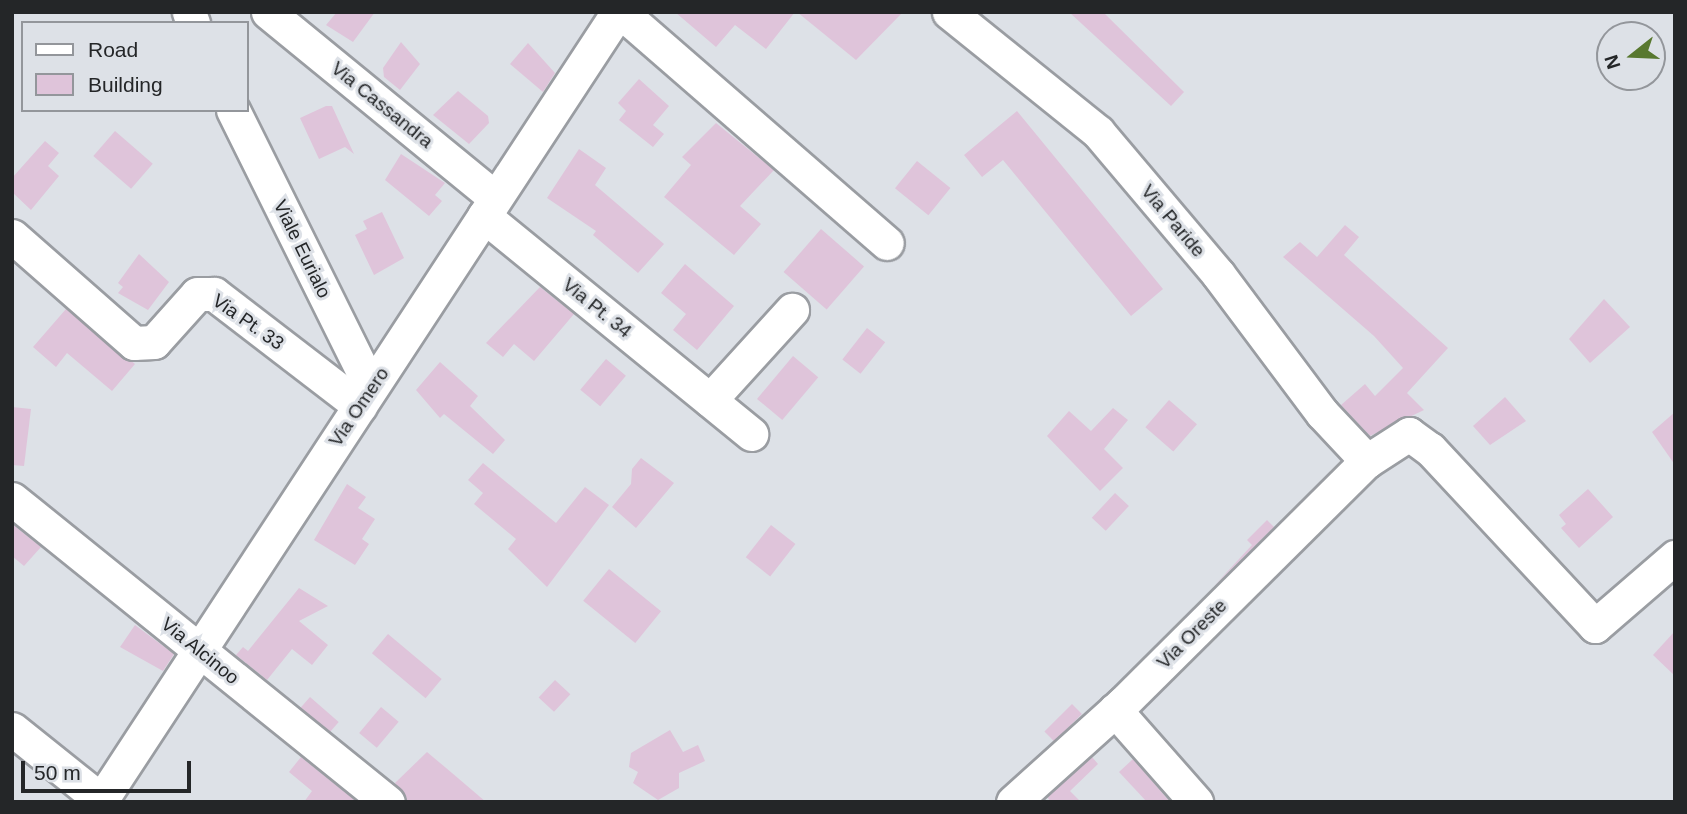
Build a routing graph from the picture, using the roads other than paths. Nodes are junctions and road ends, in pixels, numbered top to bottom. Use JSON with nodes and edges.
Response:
{"nodes":[{"id":1,"x":268,"y":12,"type":"edge"},
{"id":2,"x":619,"y":12,"type":"edge"},
{"id":3,"x":949,"y":12,"type":"edge"},
{"id":4,"x":234,"y":112,"type":"edge"},
{"id":5,"x":489,"y":207,"type":"junction"},
{"id":6,"x":12,"y":236,"type":"edge"},
{"id":7,"x":887,"y":243,"type":"dead end"},
{"id":8,"x":792,"y":310,"type":"dead end"},
{"id":9,"x":365,"y":397,"type":"junction"},
{"id":10,"x":710,"y":400,"type":"junction"},
{"id":11,"x":751,"y":434,"type":"dead end"},
{"id":12,"x":1367,"y":461,"type":"junction"},
{"id":13,"x":12,"y":499,"type":"edge"},
{"id":14,"x":1675,"y":557,"type":"edge"},
{"id":15,"x":199,"y":651,"type":"junction"},
{"id":16,"x":1115,"y":710,"type":"junction"},
{"id":17,"x":12,"y":729,"type":"edge"},
{"id":18,"x":101,"y":801,"type":"edge"},
{"id":19,"x":388,"y":802,"type":"edge"},
{"id":20,"x":1013,"y":802,"type":"edge"},
{"id":21,"x":1196,"y":802,"type":"edge"}],
"edges":[{"from":1,"to":5,"type":"street","name":"Via Cassandra"},
{"from":2,"to":5,"type":"street","name":"Via Omero"},
{"from":2,"to":7,"type":"street"},
{"from":3,"to":12,"type":"street","name":"Via Paride"},
{"from":4,"to":9,"type":"street","name":"Viale Eurialo"},
{"from":5,"to":9,"type":"street","name":"Via Omero"},
{"from":5,"to":10,"type":"street","name":"Via Pt. 34"},
{"from":6,"to":9,"type":"street","name":"Via Pt. 33"},
{"from":8,"to":10,"type":"street"},
{"from":9,"to":15,"type":"street","name":"Via Omero"},
{"from":10,"to":11,"type":"street","name":"Via Pt. 34"},
{"from":12,"to":14,"type":"street","name":"Via Oreste"},
{"from":12,"to":16,"type":"street","name":"Via Oreste"},
{"from":13,"to":15,"type":"street","name":"Via Alcinoo"},
{"from":15,"to":18,"type":"street","name":"Via Omero"},
{"from":15,"to":19,"type":"street","name":"Via Alcinoo"},
{"from":16,"to":20,"type":"street","name":"Via Oreste"},
{"from":16,"to":21,"type":"street"},
{"from":17,"to":18,"type":"street"}]}
